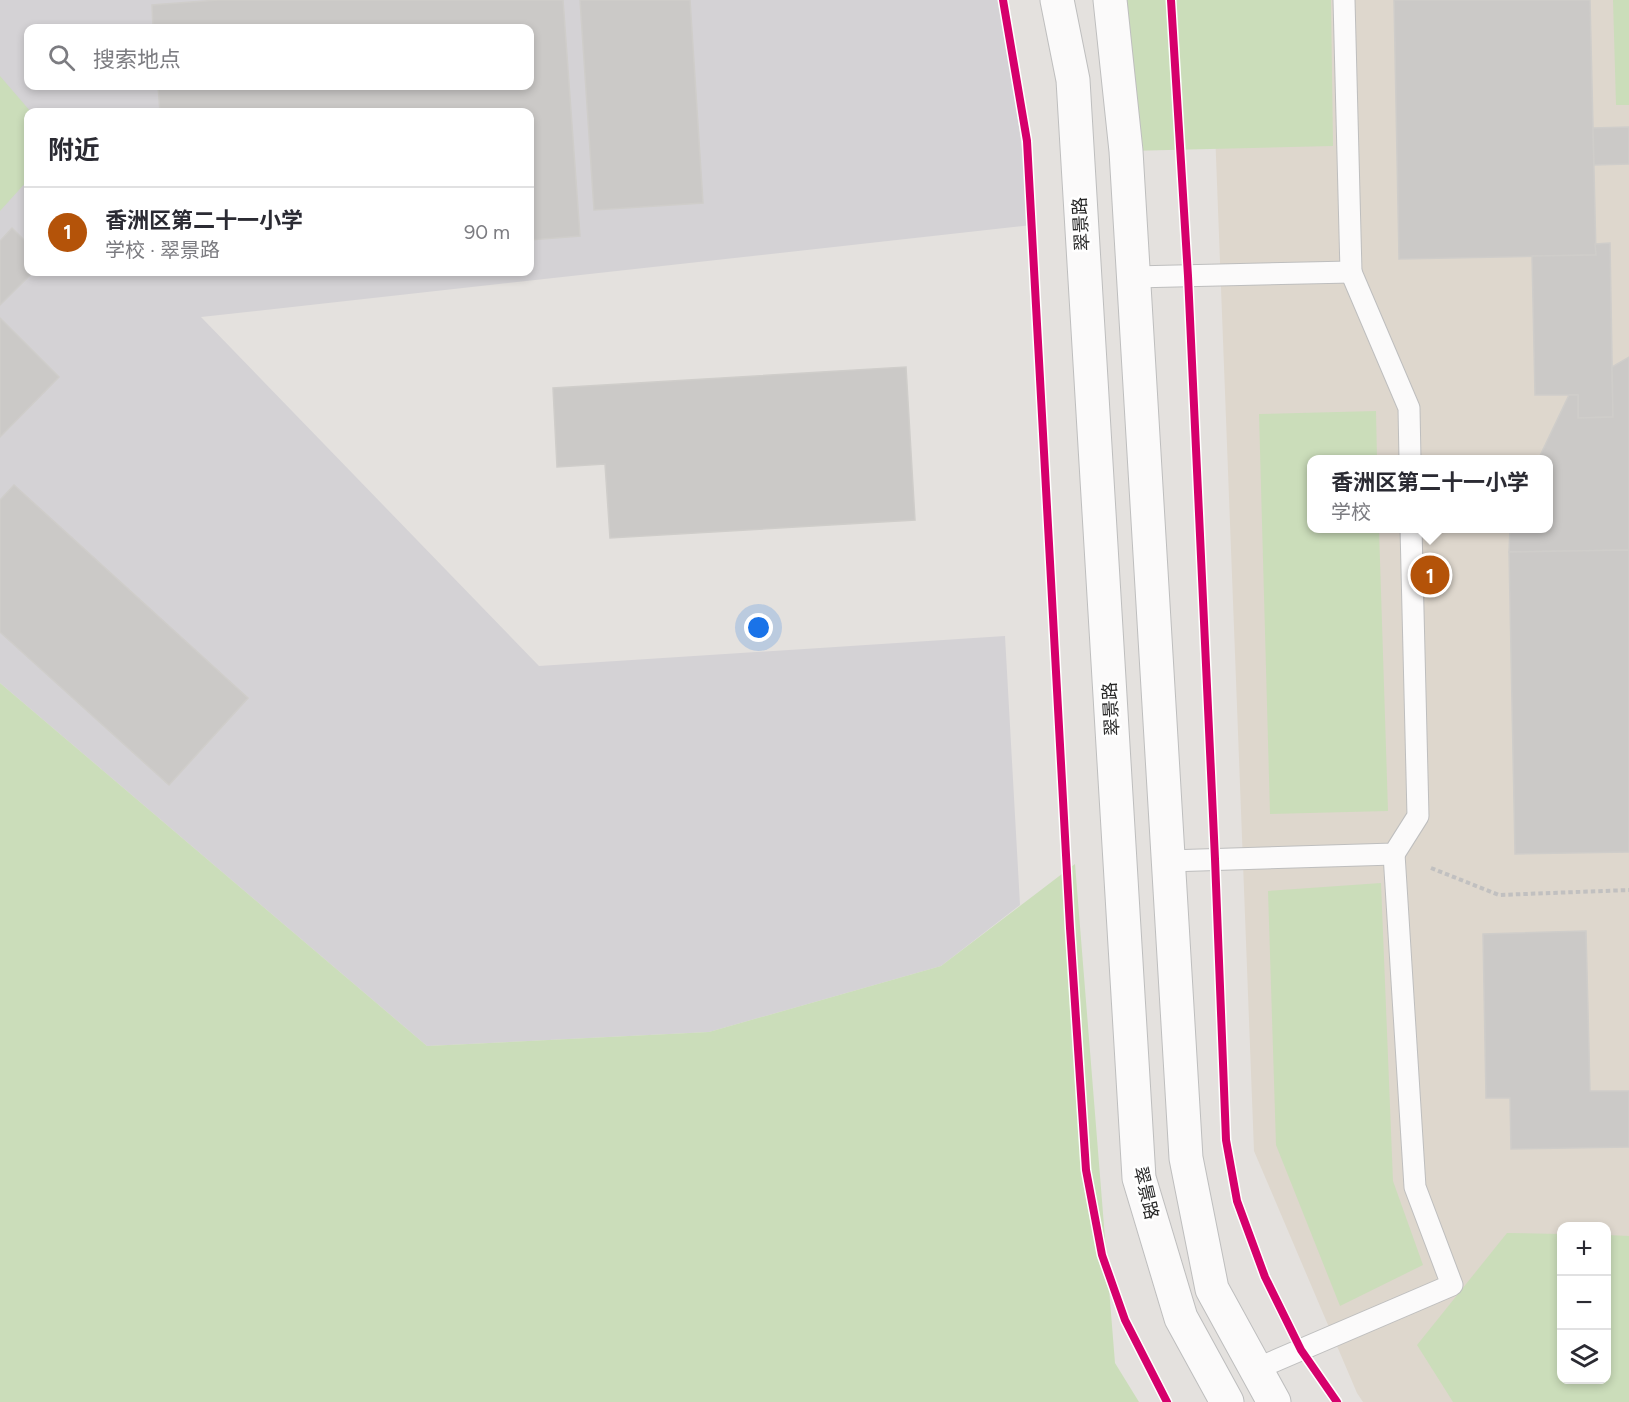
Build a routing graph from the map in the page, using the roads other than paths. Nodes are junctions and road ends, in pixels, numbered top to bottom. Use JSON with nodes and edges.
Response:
{"nodes":[{"id":1,"x":1056,"y":0,"type":"edge"},
{"id":2,"x":1110,"y":0,"type":"edge"},
{"id":3,"x":1344,"y":0,"type":"edge"},
{"id":4,"x":1351,"y":272,"type":"junction"},
{"id":5,"x":1134,"y":277,"type":"junction"},
{"id":6,"x":1410,"y":455,"type":"edge"},
{"id":7,"x":1411,"y":533,"type":"edge"},
{"id":8,"x":1394,"y":854,"type":"junction"},
{"id":9,"x":1168,"y":861,"type":"junction"},
{"id":10,"x":1256,"y":1369,"type":"junction"},
{"id":11,"x":1227,"y":1402,"type":"edge"},
{"id":12,"x":1274,"y":1402,"type":"edge"}],
"edges":[{"from":1,"to":11,"type":"main road","name":"翠景路"},
{"from":2,"to":5,"type":"main road"},
{"from":3,"to":4,"type":"lane"},
{"from":4,"to":5,"type":"lane"},
{"from":4,"to":6,"type":"lane"},
{"from":5,"to":9,"type":"main road"},
{"from":7,"to":8,"type":"lane"},
{"from":8,"to":9,"type":"lane"},
{"from":8,"to":10,"type":"lane"},
{"from":9,"to":10,"type":"main road"},
{"from":10,"to":12,"type":"main road"}]}
